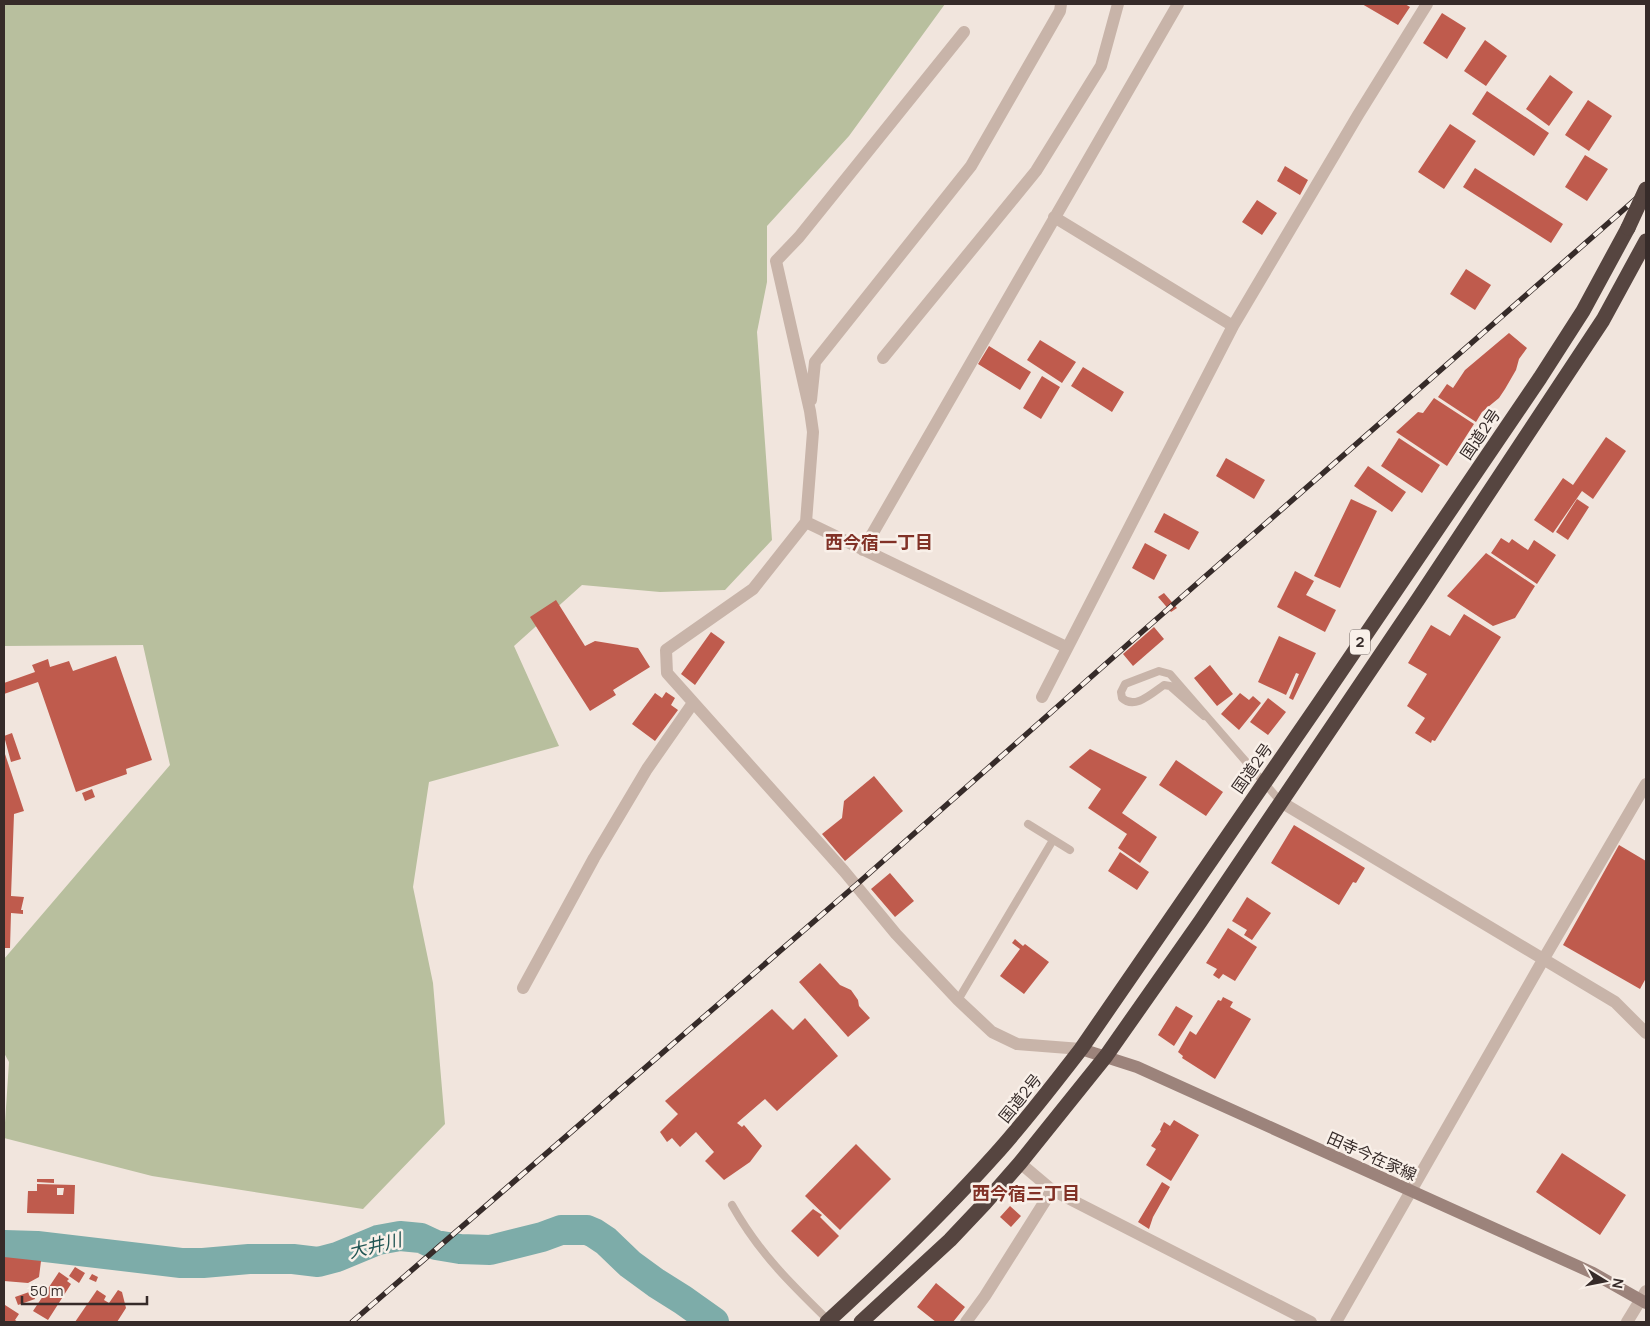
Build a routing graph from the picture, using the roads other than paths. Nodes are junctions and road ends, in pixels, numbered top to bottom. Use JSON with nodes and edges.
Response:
{"nodes":[{"id":1,"x":1061,"y":4,"type":"edge"},
{"id":2,"x":1118,"y":4,"type":"edge"},
{"id":3,"x":1178,"y":4,"type":"edge"},
{"id":4,"x":1427,"y":4,"type":"edge"},
{"id":5,"x":964,"y":32,"type":"dead end"},
{"id":6,"x":1646,"y":189,"type":"edge"},
{"id":7,"x":1054,"y":217,"type":"junction"},
{"id":8,"x":1646,"y":241,"type":"edge"},
{"id":9,"x":1233,"y":326,"type":"junction"},
{"id":10,"x":883,"y":358,"type":"dead end"},
{"id":11,"x":810,"y":411,"type":"junction"},
{"id":12,"x":806,"y":522,"type":"junction"},
{"id":13,"x":863,"y":550,"type":"junction"},
{"id":14,"x":1066,"y":647,"type":"junction"},
{"id":15,"x":1042,"y":697,"type":"dead end"},
{"id":16,"x":693,"y":703,"type":"junction"},
{"id":17,"x":1204,"y":716,"type":"junction"},
{"id":18,"x":1263,"y":783,"type":"junction"},
{"id":19,"x":1646,"y":784,"type":"edge"},
{"id":20,"x":1281,"y":802,"type":"junction"},
{"id":21,"x":1028,"y":824,"type":"dead end"},
{"id":22,"x":1053,"y":840,"type":"junction"},
{"id":23,"x":1070,"y":850,"type":"dead end"},
{"id":24,"x":1543,"y":960,"type":"junction"},
{"id":25,"x":524,"y":988,"type":"dead end"},
{"id":26,"x":958,"y":1000,"type":"junction"},
{"id":27,"x":1646,"y":1033,"type":"edge"},
{"id":28,"x":1081,"y":1049,"type":"junction"},
{"id":29,"x":1106,"y":1056,"type":"junction"},
{"id":30,"x":1020,"y":1163,"type":"junction"},
{"id":31,"x":1052,"y":1190,"type":"junction"},
{"id":32,"x":1412,"y":1191,"type":"junction"},
{"id":33,"x":732,"y":1205,"type":"dead end"},
{"id":34,"x":1644,"y":1298,"type":"edge"},
{"id":35,"x":828,"y":1321,"type":"edge"},
{"id":36,"x":861,"y":1322,"type":"edge"},
{"id":37,"x":966,"y":1322,"type":"edge"},
{"id":38,"x":1310,"y":1322,"type":"edge"},
{"id":39,"x":1336,"y":1322,"type":"edge"},
{"id":40,"x":1627,"y":1322,"type":"edge"}],
"edges":[{"from":1,"to":11,"type":"street"},
{"from":2,"to":10,"type":"street"},
{"from":3,"to":7,"type":"street"},
{"from":4,"to":9,"type":"street"},
{"from":5,"to":11,"type":"street"},
{"from":6,"to":18,"type":"highway","name":"国道2号","number":"2","bridge":true},
{"from":7,"to":9,"type":"street"},
{"from":7,"to":13,"type":"street"},
{"from":8,"to":20,"type":"highway","number":"2"},
{"from":9,"to":14,"type":"street"},
{"from":11,"to":12,"type":"street"},
{"from":12,"to":13,"type":"street"},
{"from":12,"to":16,"type":"street"},
{"from":13,"to":14,"type":"street"},
{"from":14,"to":15,"type":"street"},
{"from":16,"to":25,"type":"street"},
{"from":16,"to":26,"type":"street"},
{"from":17,"to":17,"type":"lane"},
{"from":17,"to":18,"type":"lane"},
{"from":18,"to":20,"type":"lane"},
{"from":18,"to":28,"type":"highway","name":"国道2号","number":"2"},
{"from":19,"to":24,"type":"street"},
{"from":20,"to":24,"type":"street"},
{"from":20,"to":29,"type":"highway","number":"2"},
{"from":21,"to":22,"type":"lane"},
{"from":22,"to":23,"type":"lane"},
{"from":22,"to":26,"type":"lane"},
{"from":24,"to":27,"type":"street"},
{"from":24,"to":32,"type":"street"},
{"from":26,"to":28,"type":"street"},
{"from":28,"to":29,"type":"main road","name":"田寺今在家線"},
{"from":28,"to":35,"type":"highway","name":"国道2号","number":"2"},
{"from":29,"to":30,"type":"highway","number":"2"},
{"from":29,"to":32,"type":"main road","name":"田寺今在家線"},
{"from":30,"to":31,"type":"street"},
{"from":30,"to":36,"type":"highway","number":"2"},
{"from":31,"to":37,"type":"street"},
{"from":31,"to":38,"type":"street"},
{"from":32,"to":34,"type":"main road","name":"田寺今在家線"},
{"from":32,"to":39,"type":"street"},
{"from":33,"to":35,"type":"lane"},
{"from":34,"to":40,"type":"street"}]}
